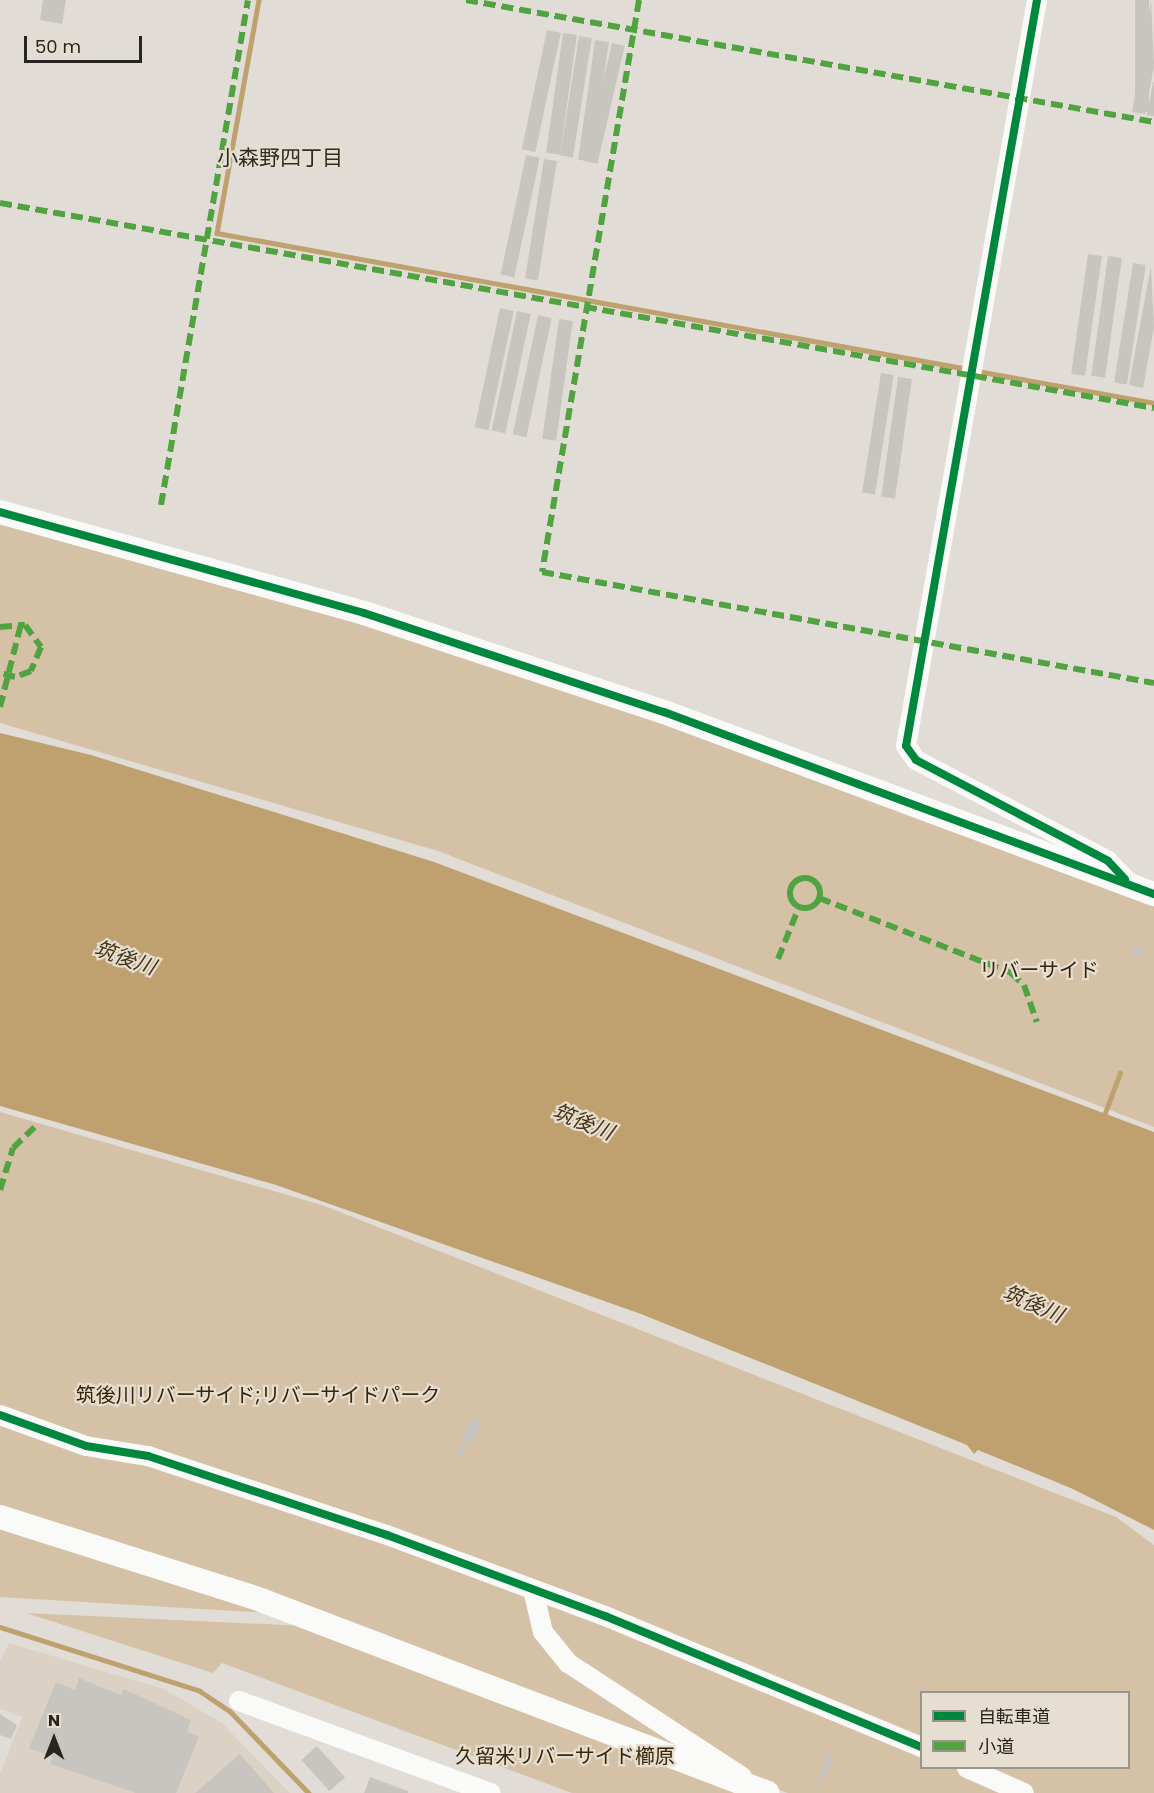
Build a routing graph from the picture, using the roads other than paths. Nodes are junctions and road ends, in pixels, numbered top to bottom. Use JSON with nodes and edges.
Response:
{"nodes":[{"id":1,"x":1037,"y":0,"type":"edge"},
{"id":2,"x":0,"y":512,"type":"edge"},
{"id":3,"x":1128,"y":882,"type":"junction"},
{"id":4,"x":1154,"y":894,"type":"edge"},
{"id":5,"x":0,"y":1415,"type":"edge"},
{"id":6,"x":0,"y":1517,"type":"edge"},
{"id":7,"x":533,"y":1590,"type":"junction"},
{"id":8,"x":239,"y":1701,"type":"dead end"},
{"id":9,"x":920,"y":1747,"type":"edge"},
{"id":10,"x":971,"y":1769,"type":"edge"},
{"id":11,"x":765,"y":1792,"type":"edge"},
{"id":12,"x":491,"y":1793,"type":"edge"},
{"id":13,"x":1024,"y":1793,"type":"edge"}],
"edges":[{"from":1,"to":3,"type":"street"},
{"from":2,"to":3,"type":"street"},
{"from":3,"to":4,"type":"street"},
{"from":5,"to":7,"type":"street"},
{"from":6,"to":11,"type":"street"},
{"from":7,"to":9,"type":"street"},
{"from":7,"to":11,"type":"street"},
{"from":8,"to":12,"type":"street"},
{"from":10,"to":13,"type":"street"}]}
